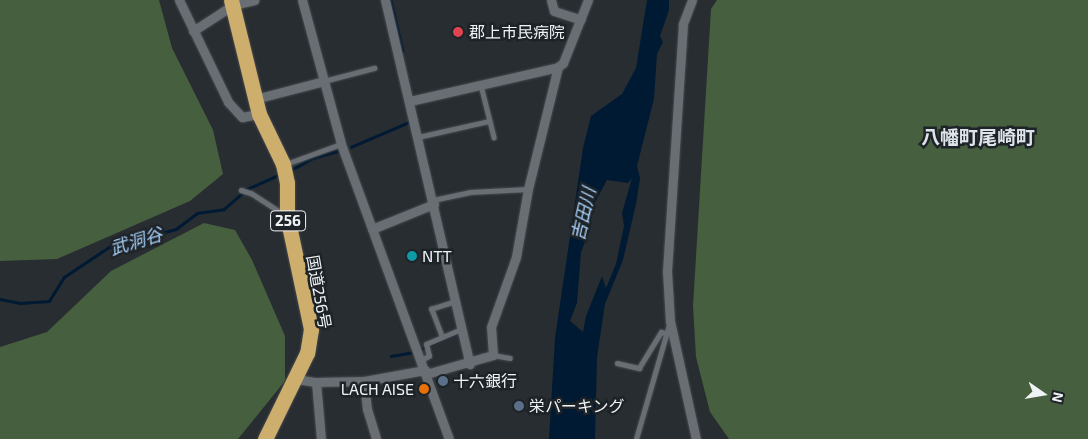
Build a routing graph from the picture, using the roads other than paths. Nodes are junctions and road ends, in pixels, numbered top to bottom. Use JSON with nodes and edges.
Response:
{"nodes":[{"id":1,"x":179,"y":0,"type":"edge"},
{"id":2,"x":254,"y":0,"type":"edge"},
{"id":3,"x":302,"y":0,"type":"edge"},
{"id":4,"x":385,"y":0,"type":"edge"},
{"id":5,"x":551,"y":0,"type":"edge"},
{"id":6,"x":588,"y":0,"type":"edge"},
{"id":7,"x":692,"y":0,"type":"edge"},
{"id":8,"x":232,"y":3,"type":"edge"},
{"id":9,"x":581,"y":20,"type":"junction"},
{"id":10,"x":193,"y":31,"type":"junction"},
{"id":11,"x":558,"y":67,"type":"junction"},
{"id":12,"x":374,"y":68,"type":"dead end"},
{"id":13,"x":324,"y":81,"type":"junction"},
{"id":14,"x":481,"y":83,"type":"junction"},
{"id":15,"x":410,"y":101,"type":"junction"},
{"id":16,"x":257,"y":106,"type":"junction"},
{"id":17,"x":489,"y":121,"type":"junction"},
{"id":18,"x":418,"y":137,"type":"junction"},
{"id":19,"x":494,"y":137,"type":"dead end"},
{"id":20,"x":341,"y":144,"type":"junction"},
{"id":21,"x":283,"y":166,"type":"junction"},
{"id":22,"x":528,"y":189,"type":"junction"},
{"id":23,"x":241,"y":190,"type":"dead end"},
{"id":24,"x":433,"y":202,"type":"junction"},
{"id":25,"x":287,"y":216,"type":"junction"},
{"id":26,"x":372,"y":229,"type":"junction"},
{"id":27,"x":456,"y":300,"type":"junction"},
{"id":28,"x":670,"y":321,"type":"junction"},
{"id":29,"x":463,"y":328,"type":"junction"},
{"id":30,"x":666,"y":334,"type":"junction"},
{"id":31,"x":442,"y":337,"type":"junction"},
{"id":32,"x":493,"y":355,"type":"junction"},
{"id":33,"x":510,"y":358,"type":"dead end"},
{"id":34,"x":421,"y":360,"type":"junction"},
{"id":35,"x":617,"y":363,"type":"dead end"},
{"id":36,"x":470,"y":364,"type":"junction"},
{"id":37,"x":425,"y":372,"type":"junction"},
{"id":38,"x":296,"y":379,"type":"junction"},
{"id":39,"x":364,"y":381,"type":"junction"},
{"id":40,"x":316,"y":382,"type":"junction"},
{"id":41,"x":265,"y":439,"type":"edge"},
{"id":42,"x":321,"y":439,"type":"edge"},
{"id":43,"x":376,"y":439,"type":"edge"},
{"id":44,"x":450,"y":439,"type":"edge"},
{"id":45,"x":636,"y":439,"type":"edge"},
{"id":46,"x":696,"y":439,"type":"edge"}],
"edges":[{"from":1,"to":10,"type":"street"},
{"from":2,"to":8,"type":"street"},
{"from":3,"to":13,"type":"street"},
{"from":4,"to":15,"type":"street"},
{"from":5,"to":9,"type":"street"},
{"from":6,"to":9,"type":"street"},
{"from":7,"to":28,"type":"street"},
{"from":8,"to":10,"type":"street"},
{"from":8,"to":16,"type":"highway","name":"国道256号","number":"256"},
{"from":9,"to":11,"type":"street"},
{"from":10,"to":16,"type":"street"},
{"from":11,"to":14,"type":"street"},
{"from":11,"to":22,"type":"street"},
{"from":12,"to":13,"type":"lane"},
{"from":13,"to":16,"type":"street"},
{"from":13,"to":20,"type":"street"},
{"from":14,"to":15,"type":"street"},
{"from":14,"to":17,"type":"lane"},
{"from":15,"to":18,"type":"street"},
{"from":16,"to":21,"type":"highway","name":"国道256号","number":"256"},
{"from":17,"to":18,"type":"lane"},
{"from":17,"to":19,"type":"lane"},
{"from":18,"to":24,"type":"street"},
{"from":20,"to":21,"type":"lane"},
{"from":20,"to":26,"type":"street"},
{"from":21,"to":25,"type":"highway","name":"国道256号","number":"256"},
{"from":22,"to":24,"type":"lane"},
{"from":22,"to":32,"type":"street"},
{"from":23,"to":25,"type":"lane"},
{"from":24,"to":26,"type":"street"},
{"from":24,"to":27,"type":"street"},
{"from":25,"to":38,"type":"highway","name":"国道256号","number":"256"},
{"from":26,"to":34,"type":"street"},
{"from":27,"to":29,"type":"street"},
{"from":27,"to":31,"type":"lane"},
{"from":28,"to":30,"type":"lane"},
{"from":28,"to":46,"type":"street"},
{"from":29,"to":31,"type":"lane"},
{"from":29,"to":36,"type":"street"},
{"from":30,"to":35,"type":"lane"},
{"from":30,"to":45,"type":"lane"},
{"from":31,"to":34,"type":"lane"},
{"from":32,"to":33,"type":"lane"},
{"from":32,"to":36,"type":"street"},
{"from":34,"to":37,"type":"street"},
{"from":36,"to":37,"type":"street"},
{"from":37,"to":39,"type":"street"},
{"from":37,"to":44,"type":"street"},
{"from":38,"to":40,"type":"street"},
{"from":38,"to":41,"type":"highway","name":"国道256号","number":"256"},
{"from":39,"to":40,"type":"street"},
{"from":39,"to":43,"type":"street"},
{"from":40,"to":42,"type":"street"}]}
